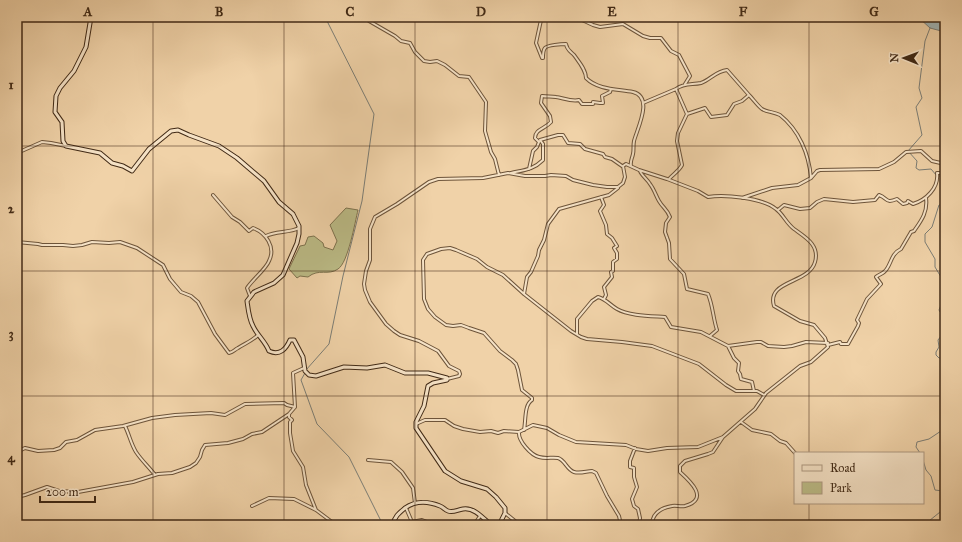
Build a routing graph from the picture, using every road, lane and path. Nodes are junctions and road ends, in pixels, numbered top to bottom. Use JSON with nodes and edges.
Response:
{"nodes":[{"id":1,"x":90,"y":17,"type":"edge"},
{"id":2,"x":543,"y":17,"type":"edge"},
{"id":3,"x":567,"y":17,"type":"edge"},
{"id":4,"x":369,"y":21,"type":"dead end"},
{"id":5,"x":685,"y":84,"type":"junction"},
{"id":6,"x":611,"y":89,"type":"junction"},
{"id":7,"x":676,"y":89,"type":"junction"},
{"id":8,"x":749,"y":95,"type":"junction"},
{"id":9,"x":643,"y":103,"type":"junction"},
{"id":10,"x":687,"y":114,"type":"junction"},
{"id":11,"x":66,"y":146,"type":"junction"},
{"id":12,"x":17,"y":153,"type":"edge"},
{"id":13,"x":945,"y":164,"type":"edge"},
{"id":14,"x":623,"y":166,"type":"junction"},
{"id":15,"x":631,"y":166,"type":"junction"},
{"id":16,"x":529,"y":169,"type":"junction"},
{"id":17,"x":640,"y":170,"type":"junction"},
{"id":18,"x":510,"y":173,"type":"junction"},
{"id":19,"x":945,"y":174,"type":"edge"},
{"id":20,"x":499,"y":175,"type":"junction"},
{"id":21,"x":811,"y":178,"type":"junction"},
{"id":22,"x":669,"y":179,"type":"junction"},
{"id":23,"x":618,"y":187,"type":"junction"},
{"id":24,"x":213,"y":195,"type":"dead end"},
{"id":25,"x":600,"y":196,"type":"junction"},
{"id":26,"x":741,"y":198,"type":"junction"},
{"id":27,"x":926,"y":198,"type":"junction"},
{"id":28,"x":778,"y":210,"type":"junction"},
{"id":29,"x":299,"y":228,"type":"junction"},
{"id":30,"x":266,"y":236,"type":"junction"},
{"id":31,"x":17,"y":242,"type":"edge"},
{"id":32,"x":524,"y":294,"type":"junction"},
{"id":33,"x":250,"y":296,"type":"junction"},
{"id":34,"x":604,"y":299,"type":"junction"},
{"id":35,"x":577,"y":334,"type":"junction"},
{"id":36,"x":258,"y":335,"type":"junction"},
{"id":37,"x":710,"y":336,"type":"junction"},
{"id":38,"x":828,"y":344,"type":"junction"},
{"id":39,"x":728,"y":346,"type":"junction"},
{"id":40,"x":304,"y":368,"type":"junction"},
{"id":41,"x":448,"y":379,"type":"junction"},
{"id":42,"x":754,"y":391,"type":"junction"},
{"id":43,"x":764,"y":395,"type":"junction"},
{"id":44,"x":294,"y":407,"type":"junction"},
{"id":45,"x":289,"y":414,"type":"junction"},
{"id":46,"x":741,"y":422,"type":"junction"},
{"id":47,"x":125,"y":426,"type":"junction"},
{"id":48,"x":415,"y":426,"type":"junction"},
{"id":49,"x":524,"y":430,"type":"junction"},
{"id":50,"x":519,"y":432,"type":"junction"},
{"id":51,"x":723,"y":437,"type":"junction"},
{"id":52,"x":635,"y":448,"type":"junction"},
{"id":53,"x":17,"y":452,"type":"edge"},
{"id":54,"x":794,"y":452,"type":"edge"},
{"id":55,"x":368,"y":460,"type":"dead end"},
{"id":56,"x":155,"y":475,"type":"junction"},
{"id":57,"x":17,"y":497,"type":"edge"},
{"id":58,"x":415,"y":503,"type":"junction"},
{"id":59,"x":252,"y":506,"type":"dead end"},
{"id":60,"x":406,"y":508,"type":"junction"},
{"id":61,"x":316,"y":510,"type":"junction"},
{"id":62,"x":505,"y":512,"type":"junction"},
{"id":63,"x":480,"y":515,"type":"junction"},
{"id":64,"x":411,"y":524,"type":"edge"},
{"id":65,"x":336,"y":525,"type":"edge"},
{"id":66,"x":393,"y":525,"type":"edge"},
{"id":67,"x":426,"y":525,"type":"edge"},
{"id":68,"x":474,"y":525,"type":"edge"},
{"id":69,"x":491,"y":525,"type":"edge"},
{"id":70,"x":499,"y":525,"type":"edge"},
{"id":71,"x":520,"y":525,"type":"edge"},
{"id":72,"x":620,"y":525,"type":"edge"},
{"id":73,"x":638,"y":525,"type":"edge"},
{"id":74,"x":652,"y":525,"type":"edge"}],
"edges":[{"from":1,"to":11,"type":"main road"},
{"from":2,"to":6,"type":"street"},
{"from":3,"to":5,"type":"street"},
{"from":4,"to":20,"type":"street"},
{"from":5,"to":7,"type":"street"},
{"from":5,"to":8,"type":"street"},
{"from":6,"to":9,"type":"street"},
{"from":6,"to":16,"type":"street"},
{"from":7,"to":9,"type":"street"},
{"from":7,"to":10,"type":"street"},
{"from":8,"to":10,"type":"street"},
{"from":8,"to":21,"type":"street"},
{"from":9,"to":15,"type":"street"},
{"from":10,"to":22,"type":"street"},
{"from":11,"to":12,"type":"street"},
{"from":11,"to":29,"type":"main road"},
{"from":13,"to":21,"type":"street"},
{"from":14,"to":15,"type":"street"},
{"from":14,"to":16,"type":"street"},
{"from":14,"to":23,"type":"street"},
{"from":15,"to":17,"type":"street"},
{"from":16,"to":18,"type":"street"},
{"from":17,"to":22,"type":"street"},
{"from":17,"to":37,"type":"street"},
{"from":18,"to":20,"type":"street"},
{"from":18,"to":23,"type":"street"},
{"from":19,"to":27,"type":"street"},
{"from":20,"to":41,"type":"street"},
{"from":21,"to":26,"type":"street"},
{"from":22,"to":26,"type":"street"},
{"from":23,"to":25,"type":"street"},
{"from":24,"to":30,"type":"street"},
{"from":25,"to":32,"type":"street"},
{"from":25,"to":34,"type":"street"},
{"from":26,"to":28,"type":"street"},
{"from":27,"to":28,"type":"street"},
{"from":27,"to":38,"type":"street"},
{"from":28,"to":38,"type":"street"},
{"from":29,"to":30,"type":"street"},
{"from":29,"to":33,"type":"main road"},
{"from":30,"to":33,"type":"street"},
{"from":31,"to":36,"type":"street"},
{"from":32,"to":35,"type":"street"},
{"from":32,"to":49,"type":"street"},
{"from":33,"to":36,"type":"main road"},
{"from":34,"to":35,"type":"street"},
{"from":34,"to":37,"type":"street"},
{"from":35,"to":42,"type":"street"},
{"from":36,"to":40,"type":"main road"},
{"from":37,"to":39,"type":"street"},
{"from":38,"to":39,"type":"street"},
{"from":38,"to":43,"type":"street"},
{"from":39,"to":42,"type":"street"},
{"from":40,"to":41,"type":"main road"},
{"from":40,"to":44,"type":"street"},
{"from":41,"to":48,"type":"main road"},
{"from":42,"to":43,"type":"street"},
{"from":43,"to":46,"type":"street"},
{"from":44,"to":45,"type":"street"},
{"from":44,"to":47,"type":"street"},
{"from":45,"to":56,"type":"street"},
{"from":45,"to":61,"type":"street"},
{"from":46,"to":51,"type":"street"},
{"from":46,"to":54,"type":"street"},
{"from":47,"to":53,"type":"street"},
{"from":47,"to":56,"type":"street"},
{"from":48,"to":50,"type":"street"},
{"from":48,"to":62,"type":"main road"},
{"from":49,"to":50,"type":"street"},
{"from":49,"to":52,"type":"street"},
{"from":50,"to":72,"type":"street"},
{"from":51,"to":52,"type":"street"},
{"from":51,"to":74,"type":"street"},
{"from":52,"to":73,"type":"street"},
{"from":55,"to":58,"type":"street"},
{"from":56,"to":57,"type":"street"},
{"from":58,"to":60,"type":"main road"},
{"from":58,"to":63,"type":"main road"},
{"from":59,"to":61,"type":"street"},
{"from":60,"to":64,"type":"street"},
{"from":60,"to":66,"type":"main road"},
{"from":61,"to":65,"type":"street"},
{"from":62,"to":70,"type":"main road"},
{"from":62,"to":71,"type":"street"},
{"from":63,"to":68,"type":"street"},
{"from":63,"to":69,"type":"main road"},
{"from":64,"to":67,"type":"street"}]}
